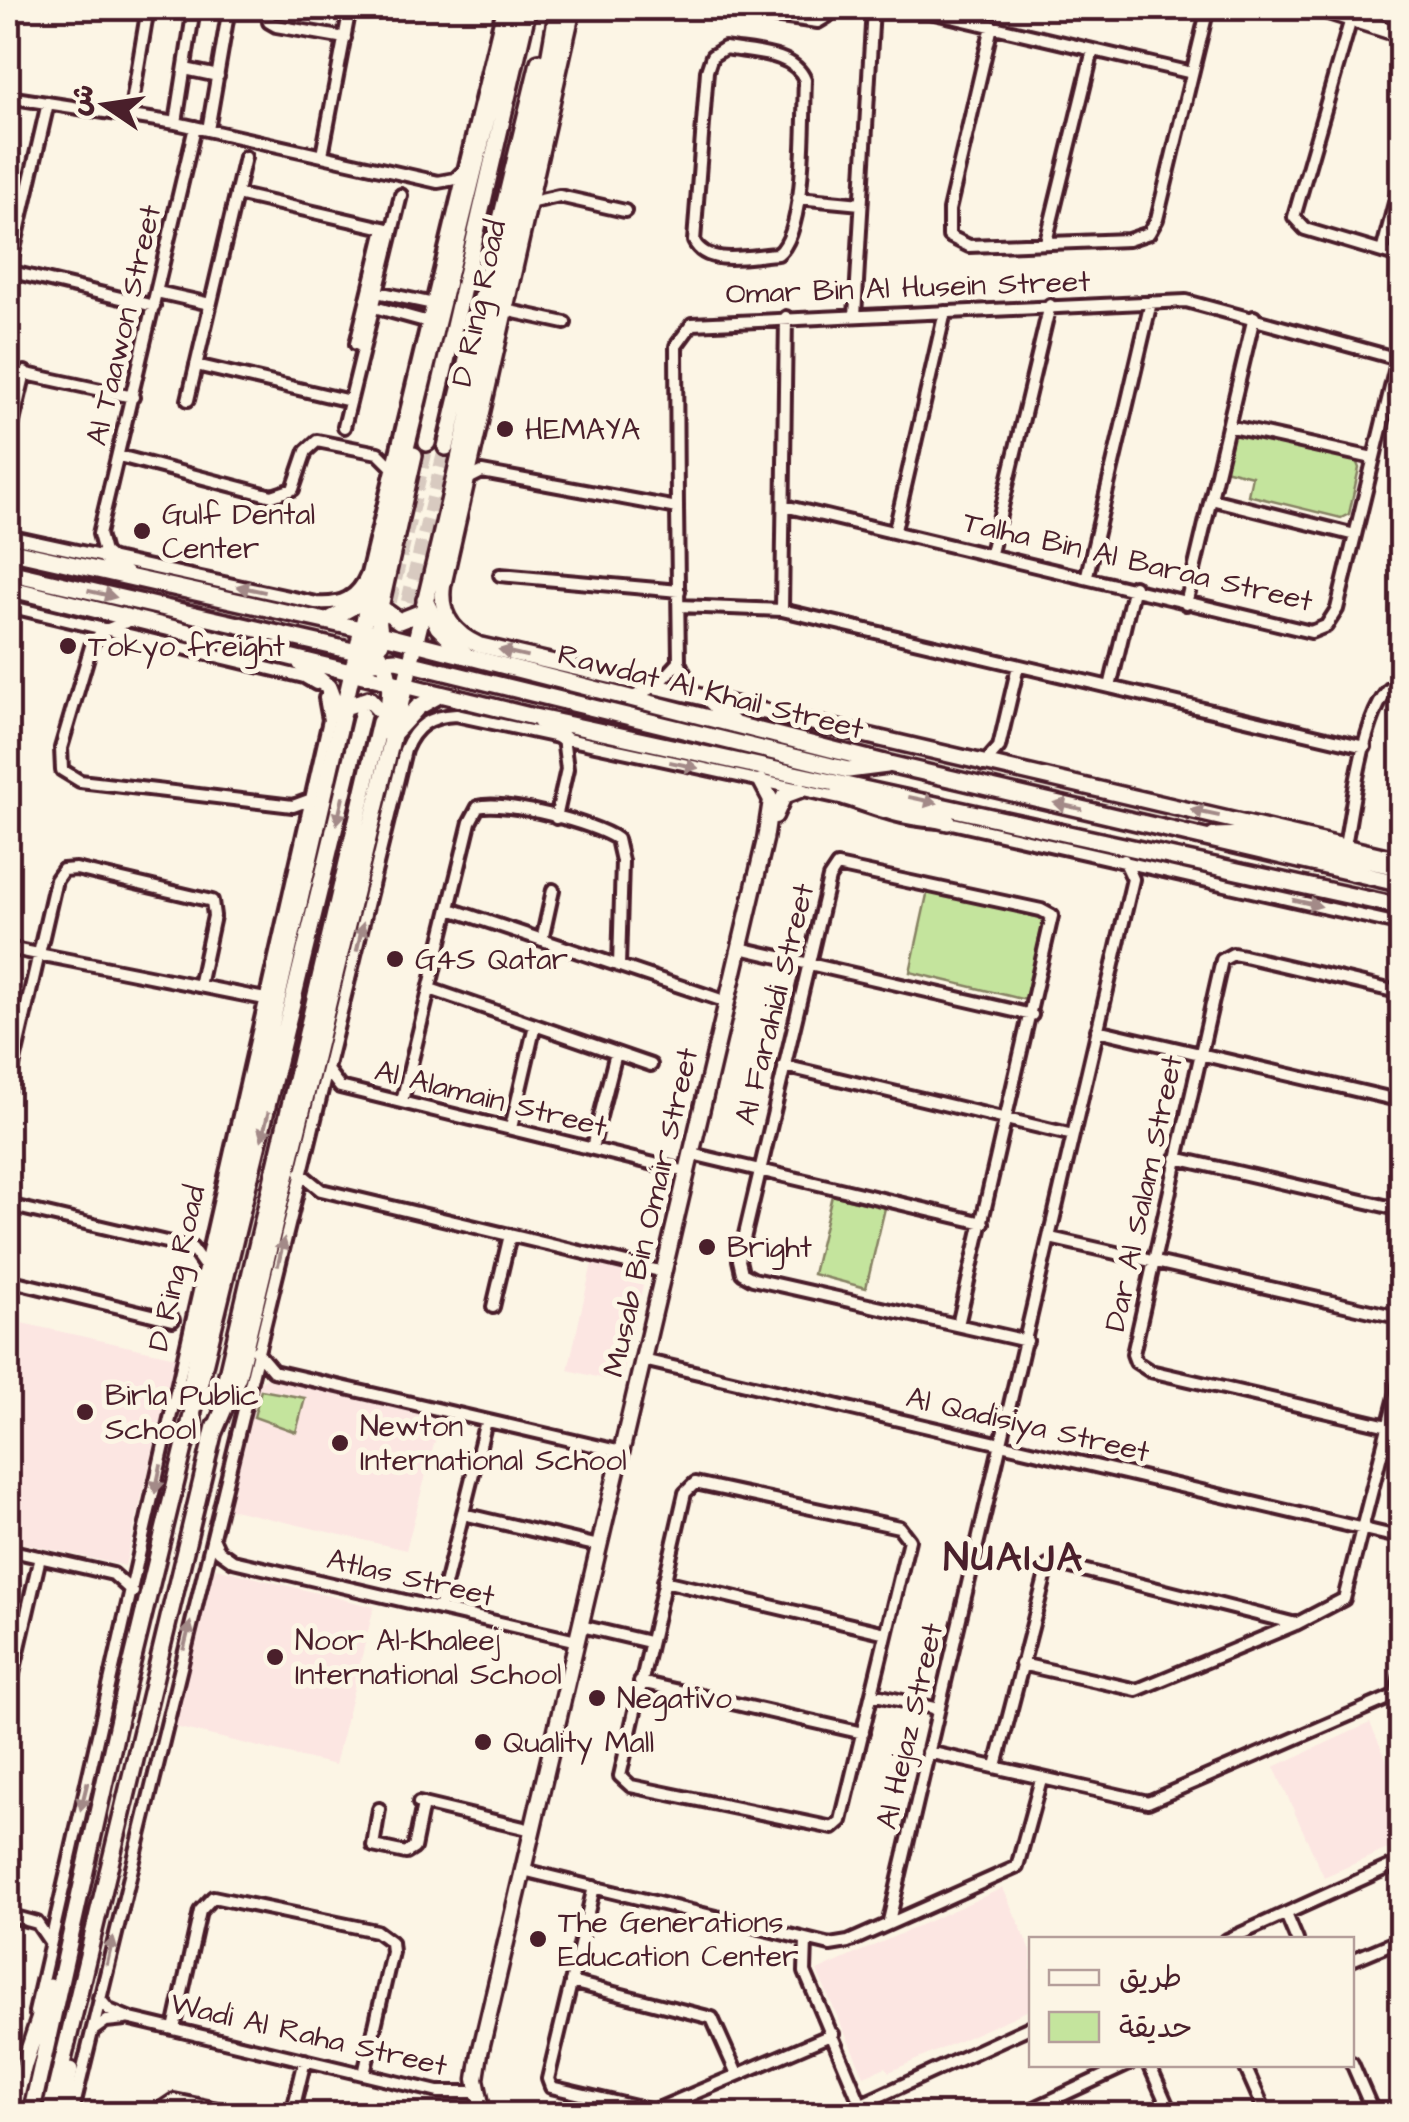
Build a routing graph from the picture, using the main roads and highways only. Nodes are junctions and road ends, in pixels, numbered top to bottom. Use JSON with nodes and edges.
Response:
{"nodes":[{"id":1,"x":514,"y":8,"type":"edge"},
{"id":2,"x":528,"y":8,"type":"edge"},
{"id":3,"x":556,"y":8,"type":"edge"},
{"id":4,"x":444,"y":249,"type":"road end"},
{"id":5,"x":452,"y":268,"type":"junction"},
{"id":6,"x":428,"y":359,"type":"junction"},
{"id":7,"x":414,"y":370,"type":"road end"},
{"id":8,"x":415,"y":410,"type":"junction"},
{"id":9,"x":427,"y":443,"type":"tunnel mouth"},
{"id":10,"x":446,"y":447,"type":"tunnel mouth"},
{"id":11,"x":8,"y":550,"type":"edge"},
{"id":12,"x":105,"y":556,"type":"road end"},
{"id":13,"x":8,"y":572,"type":"edge"},
{"id":14,"x":130,"y":577,"type":"junction"},
{"id":15,"x":374,"y":580,"type":"junction"},
{"id":16,"x":8,"y":588,"type":"edge"},
{"id":17,"x":380,"y":606,"type":"junction"},
{"id":18,"x":424,"y":606,"type":"junction"},
{"id":19,"x":327,"y":622,"type":"junction"},
{"id":20,"x":370,"y":632,"type":"junction"},
{"id":21,"x":414,"y":644,"type":"junction"},
{"id":22,"x":356,"y":653,"type":"junction"},
{"id":23,"x":285,"y":655,"type":"junction"},
{"id":24,"x":384,"y":656,"type":"junction"},
{"id":25,"x":474,"y":660,"type":"junction"},
{"id":26,"x":410,"y":663,"type":"junction"},
{"id":27,"x":353,"y":671,"type":"junction"},
{"id":28,"x":398,"y":683,"type":"junction"},
{"id":29,"x":441,"y":694,"type":"junction"},
{"id":30,"x":700,"y":696,"type":"road end"},
{"id":31,"x":344,"y":707,"type":"junction"},
{"id":32,"x":362,"y":715,"type":"dead end"},
{"id":33,"x":534,"y":717,"type":"junction"},
{"id":34,"x":383,"y":719,"type":"junction"},
{"id":35,"x":736,"y":726,"type":"junction"},
{"id":36,"x":393,"y":734,"type":"junction"},
{"id":37,"x":338,"y":736,"type":"junction"},
{"id":38,"x":563,"y":738,"type":"road end"},
{"id":39,"x":889,"y":764,"type":"junction"},
{"id":40,"x":760,"y":773,"type":"junction"},
{"id":41,"x":948,"y":822,"type":"road end"},
{"id":42,"x":311,"y":826,"type":"junction"},
{"id":43,"x":1207,"y":838,"type":"junction"},
{"id":44,"x":298,"y":856,"type":"road end"},
{"id":45,"x":1402,"y":864,"type":"edge"},
{"id":46,"x":1402,"y":884,"type":"edge"},
{"id":47,"x":1402,"y":907,"type":"edge"},
{"id":48,"x":350,"y":918,"type":"junction"},
{"id":49,"x":258,"y":1026,"type":"road end"},
{"id":50,"x":319,"y":1037,"type":"junction"},
{"id":51,"x":266,"y":1051,"type":"junction"},
{"id":52,"x":326,"y":1070,"type":"road end"},
{"id":53,"x":236,"y":1179,"type":"junction"},
{"id":54,"x":292,"y":1205,"type":"road end"},
{"id":55,"x":216,"y":1212,"type":"road end"},
{"id":56,"x":274,"y":1229,"type":"junction"},
{"id":57,"x":193,"y":1421,"type":"junction"},
{"id":58,"x":213,"y":1434,"type":"junction"},
{"id":59,"x":71,"y":1927,"type":"junction"},
{"id":60,"x":80,"y":1986,"type":"junction"},
{"id":61,"x":25,"y":2062,"type":"road end"},
{"id":62,"x":31,"y":2114,"type":"edge"},
{"id":63,"x":50,"y":2114,"type":"edge"},
{"id":64,"x":62,"y":2114,"type":"edge"}],
"edges":[{"from":1,"to":5,"type":"main road"},
{"from":2,"to":9,"type":"main road","name":"D Ring Road"},
{"from":3,"to":10,"type":"main road","name":"D Ring Road"},
{"from":3,"to":18,"type":"main road"},
{"from":4,"to":5,"type":"main road"},
{"from":5,"to":6,"type":"main road"},
{"from":6,"to":7,"type":"main road"},
{"from":6,"to":8,"type":"main road"},
{"from":8,"to":15,"type":"main road"},
{"from":8,"to":17,"type":"main road"},
{"from":11,"to":14,"type":"main road","name":"Rawdat Al Khail Street"},
{"from":12,"to":14,"type":"main road"},
{"from":13,"to":22,"type":"main road","one_way":true},
{"from":14,"to":19,"type":"main road","name":"Rawdat Al Khail Street"},
{"from":15,"to":19,"type":"main road"},
{"from":15,"to":20,"type":"main road"},
{"from":16,"to":23,"type":"main road","name":"Rawdat Al Khail Street"},
{"from":17,"to":18,"type":"main road"},
{"from":17,"to":20,"type":"main road"},
{"from":18,"to":21,"type":"main road"},
{"from":18,"to":25,"type":"main road"},
{"from":19,"to":20,"type":"main road","name":"Rawdat Al Khail Street"},
{"from":20,"to":21,"type":"main road","name":"Rawdat Al Khail Street"},
{"from":20,"to":22,"type":"main road"},
{"from":20,"to":24,"type":"main road"},
{"from":21,"to":24,"type":"main road"},
{"from":21,"to":25,"type":"main road","name":"Rawdat Al Khail Street"},
{"from":21,"to":26,"type":"main road"},
{"from":22,"to":24,"type":"main road"},
{"from":22,"to":27,"type":"main road"},
{"from":23,"to":27,"type":"main road","name":"Rawdat Al Khail Street"},
{"from":23,"to":37,"type":"main road"},
{"from":24,"to":26,"type":"main road"},
{"from":24,"to":27,"type":"main road"},
{"from":24,"to":28,"type":"main road"},
{"from":25,"to":35,"type":"main road","name":"Rawdat Al Khail Street"},
{"from":26,"to":28,"type":"main road"},
{"from":26,"to":39,"type":"main road"},
{"from":27,"to":28,"type":"main road","name":"Rawdat Al Khail Street"},
{"from":27,"to":31,"type":"main road"},
{"from":28,"to":29,"type":"main road","name":"Rawdat Al Khail Street"},
{"from":28,"to":34,"type":"main road"},
{"from":28,"to":36,"type":"main road"},
{"from":29,"to":33,"type":"main road","name":"Rawdat Al Khail Street"},
{"from":29,"to":36,"type":"main road"},
{"from":30,"to":35,"type":"main road"},
{"from":31,"to":34,"type":"main road"},
{"from":31,"to":37,"type":"main road"},
{"from":32,"to":57,"type":"main road","name":"D Ring Road","one_way":true},
{"from":33,"to":38,"type":"main road"},
{"from":33,"to":40,"type":"main road","name":"Rawdat Al Khail Street"},
{"from":34,"to":48,"type":"main road"},
{"from":34,"to":58,"type":"main road"},
{"from":35,"to":39,"type":"main road","name":"Rawdat Al Khail Street"},
{"from":36,"to":48,"type":"main road"},
{"from":37,"to":42,"type":"main road"},
{"from":43,"to":39,"type":"main road","name":"Rawdat Al Khail Street","one_way":true},
{"from":40,"to":41,"type":"main road"},
{"from":40,"to":47,"type":"main road","name":"Rawdat Al Khail Street","one_way":true},
{"from":42,"to":44,"type":"main road"},
{"from":42,"to":51,"type":"main road"},
{"from":43,"to":45,"type":"main road"},
{"from":43,"to":46,"type":"main road","name":"Rawdat Al Khail Street"},
{"from":48,"to":50,"type":"main road"},
{"from":49,"to":51,"type":"main road"},
{"from":50,"to":52,"type":"main road"},
{"from":50,"to":56,"type":"main road"},
{"from":51,"to":53,"type":"main road"},
{"from":53,"to":55,"type":"main road"},
{"from":53,"to":57,"type":"main road"},
{"from":54,"to":56,"type":"main road"},
{"from":56,"to":58,"type":"main road"},
{"from":57,"to":59,"type":"main road","name":"D Ring Road"},
{"from":58,"to":60,"type":"main road"},
{"from":59,"to":61,"type":"main road"},
{"from":59,"to":62,"type":"main road","name":"D Ring Road"},
{"from":60,"to":63,"type":"main road"},
{"from":60,"to":64,"type":"main road"}]}
